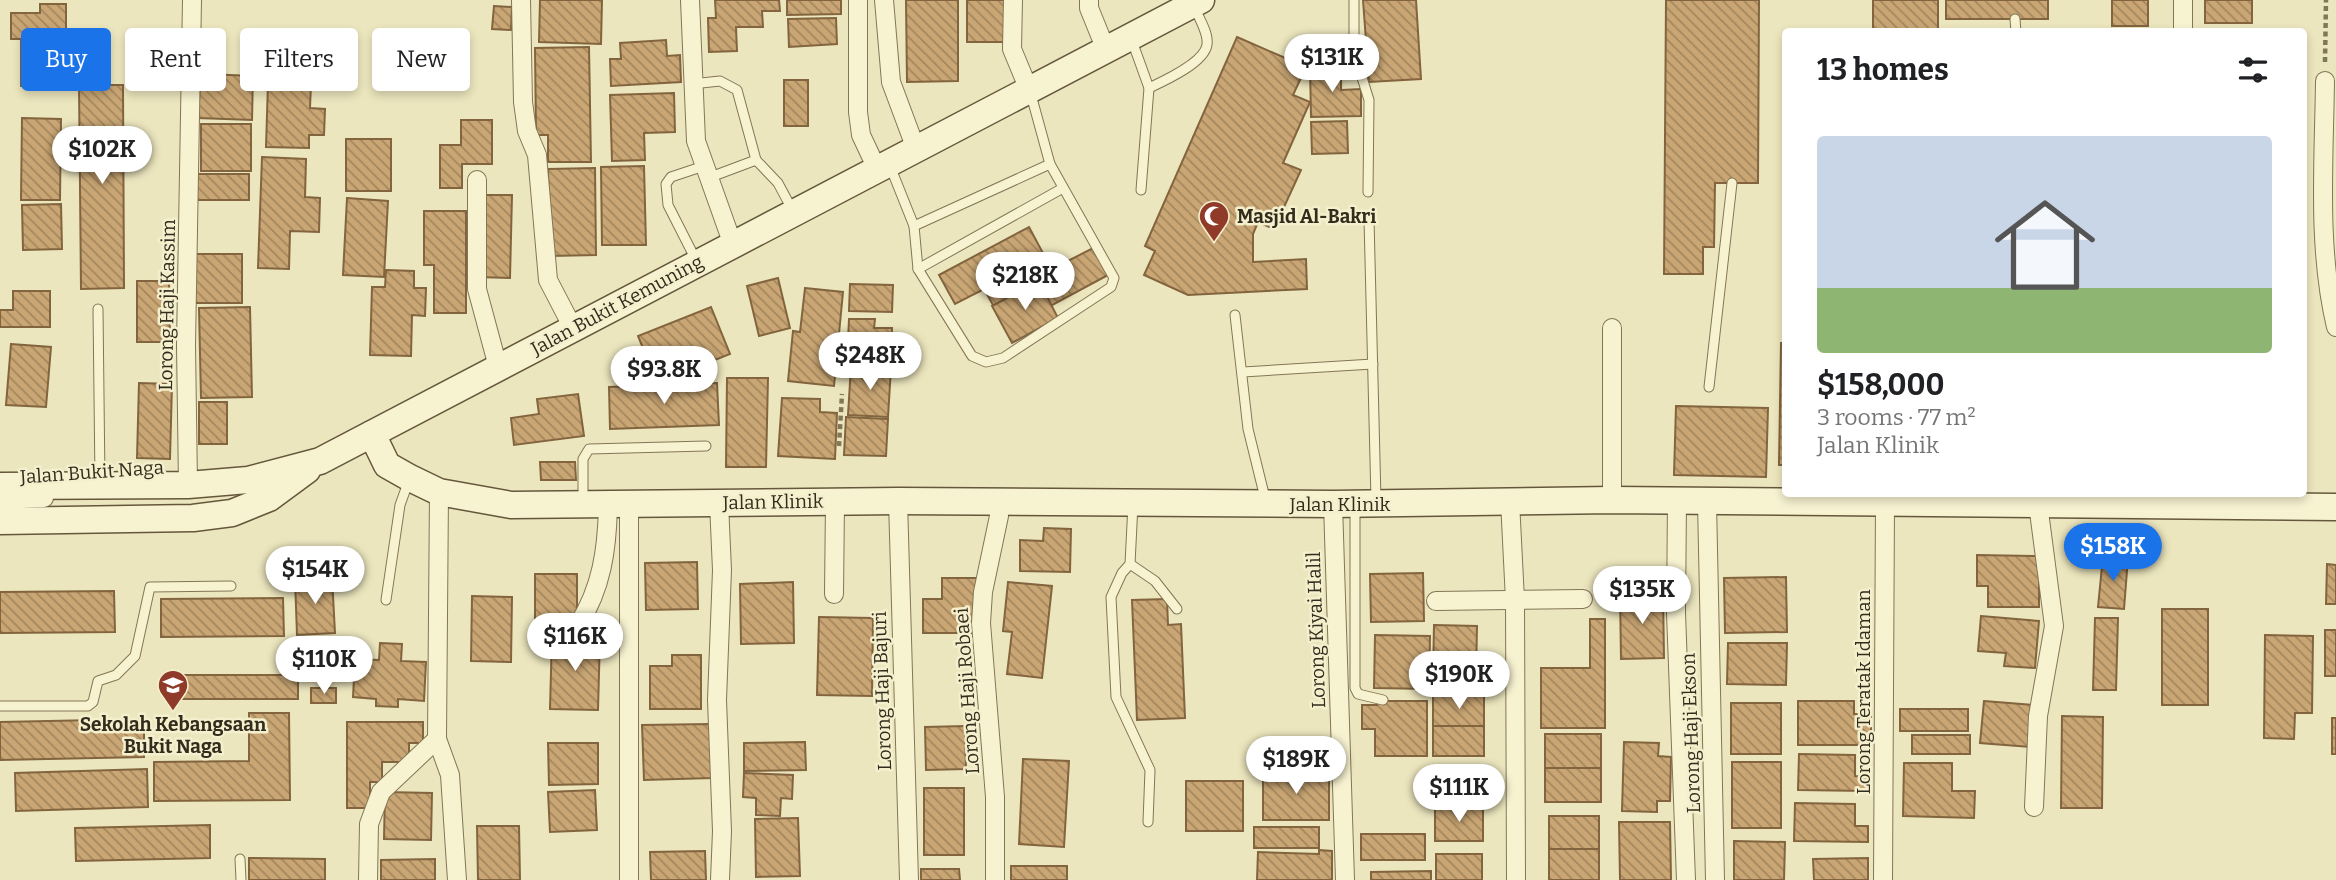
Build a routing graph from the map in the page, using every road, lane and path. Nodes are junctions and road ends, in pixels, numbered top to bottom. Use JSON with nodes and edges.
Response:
{"nodes":[{"id":1,"x":192,"y":0,"type":"edge"},
{"id":2,"x":521,"y":0,"type":"edge"},
{"id":3,"x":690,"y":0,"type":"edge"},
{"id":4,"x":858,"y":0,"type":"edge"},
{"id":5,"x":884,"y":0,"type":"edge"},
{"id":6,"x":1013,"y":0,"type":"edge"},
{"id":7,"x":1089,"y":0,"type":"edge"},
{"id":8,"x":1354,"y":0,"type":"edge"},
{"id":9,"x":2183,"y":0,"type":"edge"},
{"id":10,"x":2326,"y":0,"type":"edge"},
{"id":11,"x":1197,"y":2,"type":"edge"},
{"id":12,"x":2015,"y":19,"type":"dead end"},
{"id":13,"x":2016,"y":28,"type":"edge"},
{"id":14,"x":2183,"y":28,"type":"edge"},
{"id":15,"x":1131,"y":37,"type":"junction"},
{"id":16,"x":1106,"y":50,"type":"junction"},
{"id":17,"x":2325,"y":81,"type":"joint"},
{"id":18,"x":692,"y":84,"type":"junction"},
{"id":19,"x":1149,"y":88,"type":"junction"},
{"id":20,"x":1029,"y":90,"type":"junction"},
{"id":21,"x":916,"y":149,"type":"junction"},
{"id":22,"x":757,"y":160,"type":"junction"},
{"id":23,"x":1050,"y":163,"type":"junction"},
{"id":24,"x":883,"y":166,"type":"junction"},
{"id":25,"x":706,"y":172,"type":"junction"},
{"id":26,"x":477,"y":180,"type":"dead end"},
{"id":27,"x":1732,"y":183,"type":"dead end"},
{"id":28,"x":1063,"y":188,"type":"junction"},
{"id":29,"x":1141,"y":190,"type":"dead end"},
{"id":30,"x":1368,"y":192,"type":"dead end"},
{"id":31,"x":793,"y":213,"type":"junction"},
{"id":32,"x":1369,"y":219,"type":"dead end"},
{"id":33,"x":914,"y":226,"type":"junction"},
{"id":34,"x":733,"y":245,"type":"junction"},
{"id":35,"x":698,"y":263,"type":"junction"},
{"id":36,"x":918,"y":269,"type":"junction"},
{"id":37,"x":97,"y":309,"type":"dead end"},
{"id":38,"x":1235,"y":315,"type":"dead end"},
{"id":39,"x":2336,"y":327,"type":"edge"},
{"id":40,"x":573,"y":328,"type":"junction"},
{"id":41,"x":1612,"y":328,"type":"dead end"},
{"id":42,"x":1373,"y":364,"type":"junction"},
{"id":43,"x":498,"y":367,"type":"junction"},
{"id":44,"x":1243,"y":372,"type":"junction"},
{"id":45,"x":1709,"y":387,"type":"dead end"},
{"id":46,"x":842,"y":394,"type":"dead end"},
{"id":47,"x":372,"y":433,"type":"junction"},
{"id":48,"x":706,"y":446,"type":"dead end"},
{"id":49,"x":839,"y":446,"type":"dead end"},
{"id":50,"x":320,"y":461,"type":"junction"},
{"id":51,"x":410,"y":478,"type":"junction"},
{"id":52,"x":188,"y":485,"type":"junction"},
{"id":53,"x":0,"y":486,"type":"edge"},
{"id":54,"x":100,"y":486,"type":"junction"},
{"id":55,"x":439,"y":492,"type":"junction"},
{"id":56,"x":2172,"y":499,"type":"edge"},
{"id":57,"x":0,"y":500,"type":"edge"},
{"id":58,"x":1612,"y":500,"type":"junction"},
{"id":59,"x":898,"y":501,"type":"junction"},
{"id":60,"x":998,"y":501,"type":"junction"},
{"id":61,"x":1510,"y":501,"type":"junction"},
{"id":62,"x":1676,"y":501,"type":"junction"},
{"id":63,"x":835,"y":502,"type":"junction"},
{"id":64,"x":1133,"y":502,"type":"junction"},
{"id":65,"x":1707,"y":502,"type":"junction"},
{"id":66,"x":719,"y":503,"type":"junction"},
{"id":67,"x":1266,"y":504,"type":"junction"},
{"id":68,"x":1355,"y":504,"type":"junction"},
{"id":69,"x":1885,"y":504,"type":"junction"},
{"id":70,"x":2038,"y":504,"type":"junction"},
{"id":71,"x":607,"y":506,"type":"junction"},
{"id":72,"x":2336,"y":507,"type":"edge"},
{"id":73,"x":0,"y":521,"type":"edge"},
{"id":74,"x":1130,"y":564,"type":"junction"},
{"id":75,"x":231,"y":586,"type":"dead end"},
{"id":76,"x":834,"y":594,"type":"dead end"},
{"id":77,"x":1583,"y":598,"type":"dead end"},
{"id":78,"x":386,"y":600,"type":"dead end"},
{"id":79,"x":1515,"y":600,"type":"junction"},
{"id":80,"x":1436,"y":601,"type":"dead end"},
{"id":81,"x":1177,"y":609,"type":"dead end"},
{"id":82,"x":578,"y":625,"type":"dead end"},
{"id":83,"x":1383,"y":700,"type":"dead end"},
{"id":84,"x":0,"y":706,"type":"edge"},
{"id":85,"x":437,"y":739,"type":"junction"},
{"id":86,"x":2034,"y":807,"type":"dead end"},
{"id":87,"x":1148,"y":822,"type":"dead end"},
{"id":88,"x":240,"y":859,"type":"dead end"},
{"id":89,"x":241,"y":880,"type":"edge"},
{"id":90,"x":368,"y":880,"type":"edge"},
{"id":91,"x":457,"y":880,"type":"edge"},
{"id":92,"x":629,"y":880,"type":"edge"},
{"id":93,"x":720,"y":880,"type":"edge"},
{"id":94,"x":909,"y":880,"type":"edge"},
{"id":95,"x":995,"y":880,"type":"edge"},
{"id":96,"x":1345,"y":880,"type":"edge"},
{"id":97,"x":1516,"y":880,"type":"edge"},
{"id":98,"x":1686,"y":880,"type":"edge"},
{"id":99,"x":1715,"y":880,"type":"edge"},
{"id":100,"x":1883,"y":880,"type":"edge"}],
"edges":[{"from":1,"to":52,"type":"street","name":"Lorong Haji Kassim"},
{"from":2,"to":40,"type":"street"},
{"from":3,"to":18,"type":"street"},
{"from":4,"to":24,"type":"street"},
{"from":5,"to":21,"type":"street"},
{"from":6,"to":20,"type":"street"},
{"from":7,"to":16,"type":"street"},
{"from":8,"to":30,"type":"lane"},
{"from":9,"to":14,"type":"street"},
{"from":10,"to":17,"type":"path"},
{"from":11,"to":15,"type":"street","name":"Jalan Bukit Kemuning"},
{"from":11,"to":19,"type":"lane"},
{"from":12,"to":13,"type":"lane"},
{"from":15,"to":16,"type":"street","name":"Jalan Bukit Kemuning"},
{"from":15,"to":19,"type":"lane"},
{"from":16,"to":20,"type":"street","name":"Jalan Bukit Kemuning"},
{"from":17,"to":39,"type":"street"},
{"from":18,"to":22,"type":"lane"},
{"from":18,"to":25,"type":"street"},
{"from":19,"to":29,"type":"lane"},
{"from":20,"to":21,"type":"street","name":"Jalan Bukit Kemuning"},
{"from":20,"to":23,"type":"lane"},
{"from":21,"to":24,"type":"street","name":"Jalan Bukit Kemuning"},
{"from":22,"to":25,"type":"lane"},
{"from":22,"to":31,"type":"lane"},
{"from":23,"to":28,"type":"lane"},
{"from":23,"to":33,"type":"lane"},
{"from":24,"to":31,"type":"street","name":"Jalan Bukit Kemuning"},
{"from":24,"to":33,"type":"lane"},
{"from":25,"to":34,"type":"street"},
{"from":25,"to":35,"type":"lane"},
{"from":26,"to":43,"type":"street"},
{"from":27,"to":45,"type":"lane"},
{"from":28,"to":36,"type":"lane"},
{"from":28,"to":36,"type":"lane"},
{"from":31,"to":34,"type":"street","name":"Jalan Bukit Kemuning"},
{"from":32,"to":42,"type":"lane"},
{"from":33,"to":36,"type":"lane"},
{"from":34,"to":35,"type":"street","name":"Jalan Bukit Kemuning"},
{"from":35,"to":40,"type":"street","name":"Jalan Bukit Kemuning"},
{"from":37,"to":54,"type":"lane"},
{"from":38,"to":44,"type":"lane"},
{"from":40,"to":43,"type":"street","name":"Jalan Bukit Kemuning"},
{"from":41,"to":58,"type":"street"},
{"from":42,"to":44,"type":"lane"},
{"from":42,"to":68,"type":"lane"},
{"from":43,"to":47,"type":"street","name":"Jalan Bukit Kemuning"},
{"from":44,"to":67,"type":"lane"},
{"from":46,"to":49,"type":"path"},
{"from":47,"to":50,"type":"street","name":"Jalan Bukit Kemuning"},
{"from":47,"to":51,"type":"street","name":"Jalan Klinik"},
{"from":48,"to":71,"type":"lane"},
{"from":50,"to":52,"type":"street","name":"Jalan Bukit Kemuning"},
{"from":50,"to":73,"type":"street"},
{"from":51,"to":55,"type":"street","name":"Jalan Klinik"},
{"from":51,"to":78,"type":"lane"},
{"from":52,"to":54,"type":"street","name":"Jalan Bukit Kemuning"},
{"from":52,"to":57,"type":"street","name":"Jalan Bukit Naga"},
{"from":53,"to":54,"type":"street","name":"Jalan Bukit Kemuning"},
{"from":55,"to":71,"type":"street","name":"Jalan Klinik"},
{"from":55,"to":85,"type":"street"},
{"from":56,"to":70,"type":"street","name":"Jalan Klinik"},
{"from":56,"to":72,"type":"street","name":"Jalan Klinik"},
{"from":58,"to":61,"type":"street","name":"Jalan Klinik"},
{"from":58,"to":62,"type":"street","name":"Jalan Klinik"},
{"from":59,"to":60,"type":"street","name":"Jalan Klinik"},
{"from":59,"to":63,"type":"street","name":"Jalan Klinik"},
{"from":59,"to":94,"type":"street","name":"Lorong Haji Bajuri"},
{"from":60,"to":64,"type":"street","name":"Jalan Klinik"},
{"from":60,"to":95,"type":"street","name":"Lorong Haji Robaei"},
{"from":61,"to":68,"type":"street","name":"Jalan Klinik"},
{"from":61,"to":79,"type":"street"},
{"from":62,"to":65,"type":"street","name":"Jalan Klinik"},
{"from":62,"to":98,"type":"street"},
{"from":63,"to":66,"type":"street","name":"Jalan Klinik"},
{"from":63,"to":76,"type":"street"},
{"from":64,"to":67,"type":"street","name":"Jalan Klinik"},
{"from":64,"to":74,"type":"lane"},
{"from":65,"to":69,"type":"street","name":"Jalan Klinik"},
{"from":65,"to":99,"type":"street","name":"Lorong Haji Ekson"},
{"from":66,"to":71,"type":"street","name":"Jalan Klinik"},
{"from":66,"to":93,"type":"street"},
{"from":67,"to":68,"type":"street","name":"Jalan Klinik"},
{"from":68,"to":83,"type":"lane"},
{"from":68,"to":96,"type":"street","name":"Lorong Kiyai Halil"},
{"from":69,"to":70,"type":"street","name":"Jalan Klinik"},
{"from":69,"to":100,"type":"street","name":"Lorong Teratak Idaman"},
{"from":70,"to":86,"type":"street"},
{"from":71,"to":82,"type":"street"},
{"from":71,"to":92,"type":"street"},
{"from":74,"to":81,"type":"lane"},
{"from":74,"to":87,"type":"lane"},
{"from":75,"to":84,"type":"lane"},
{"from":77,"to":79,"type":"street"},
{"from":79,"to":80,"type":"street"},
{"from":79,"to":97,"type":"street"},
{"from":85,"to":90,"type":"street"},
{"from":85,"to":91,"type":"street"},
{"from":88,"to":89,"type":"lane"}]}
